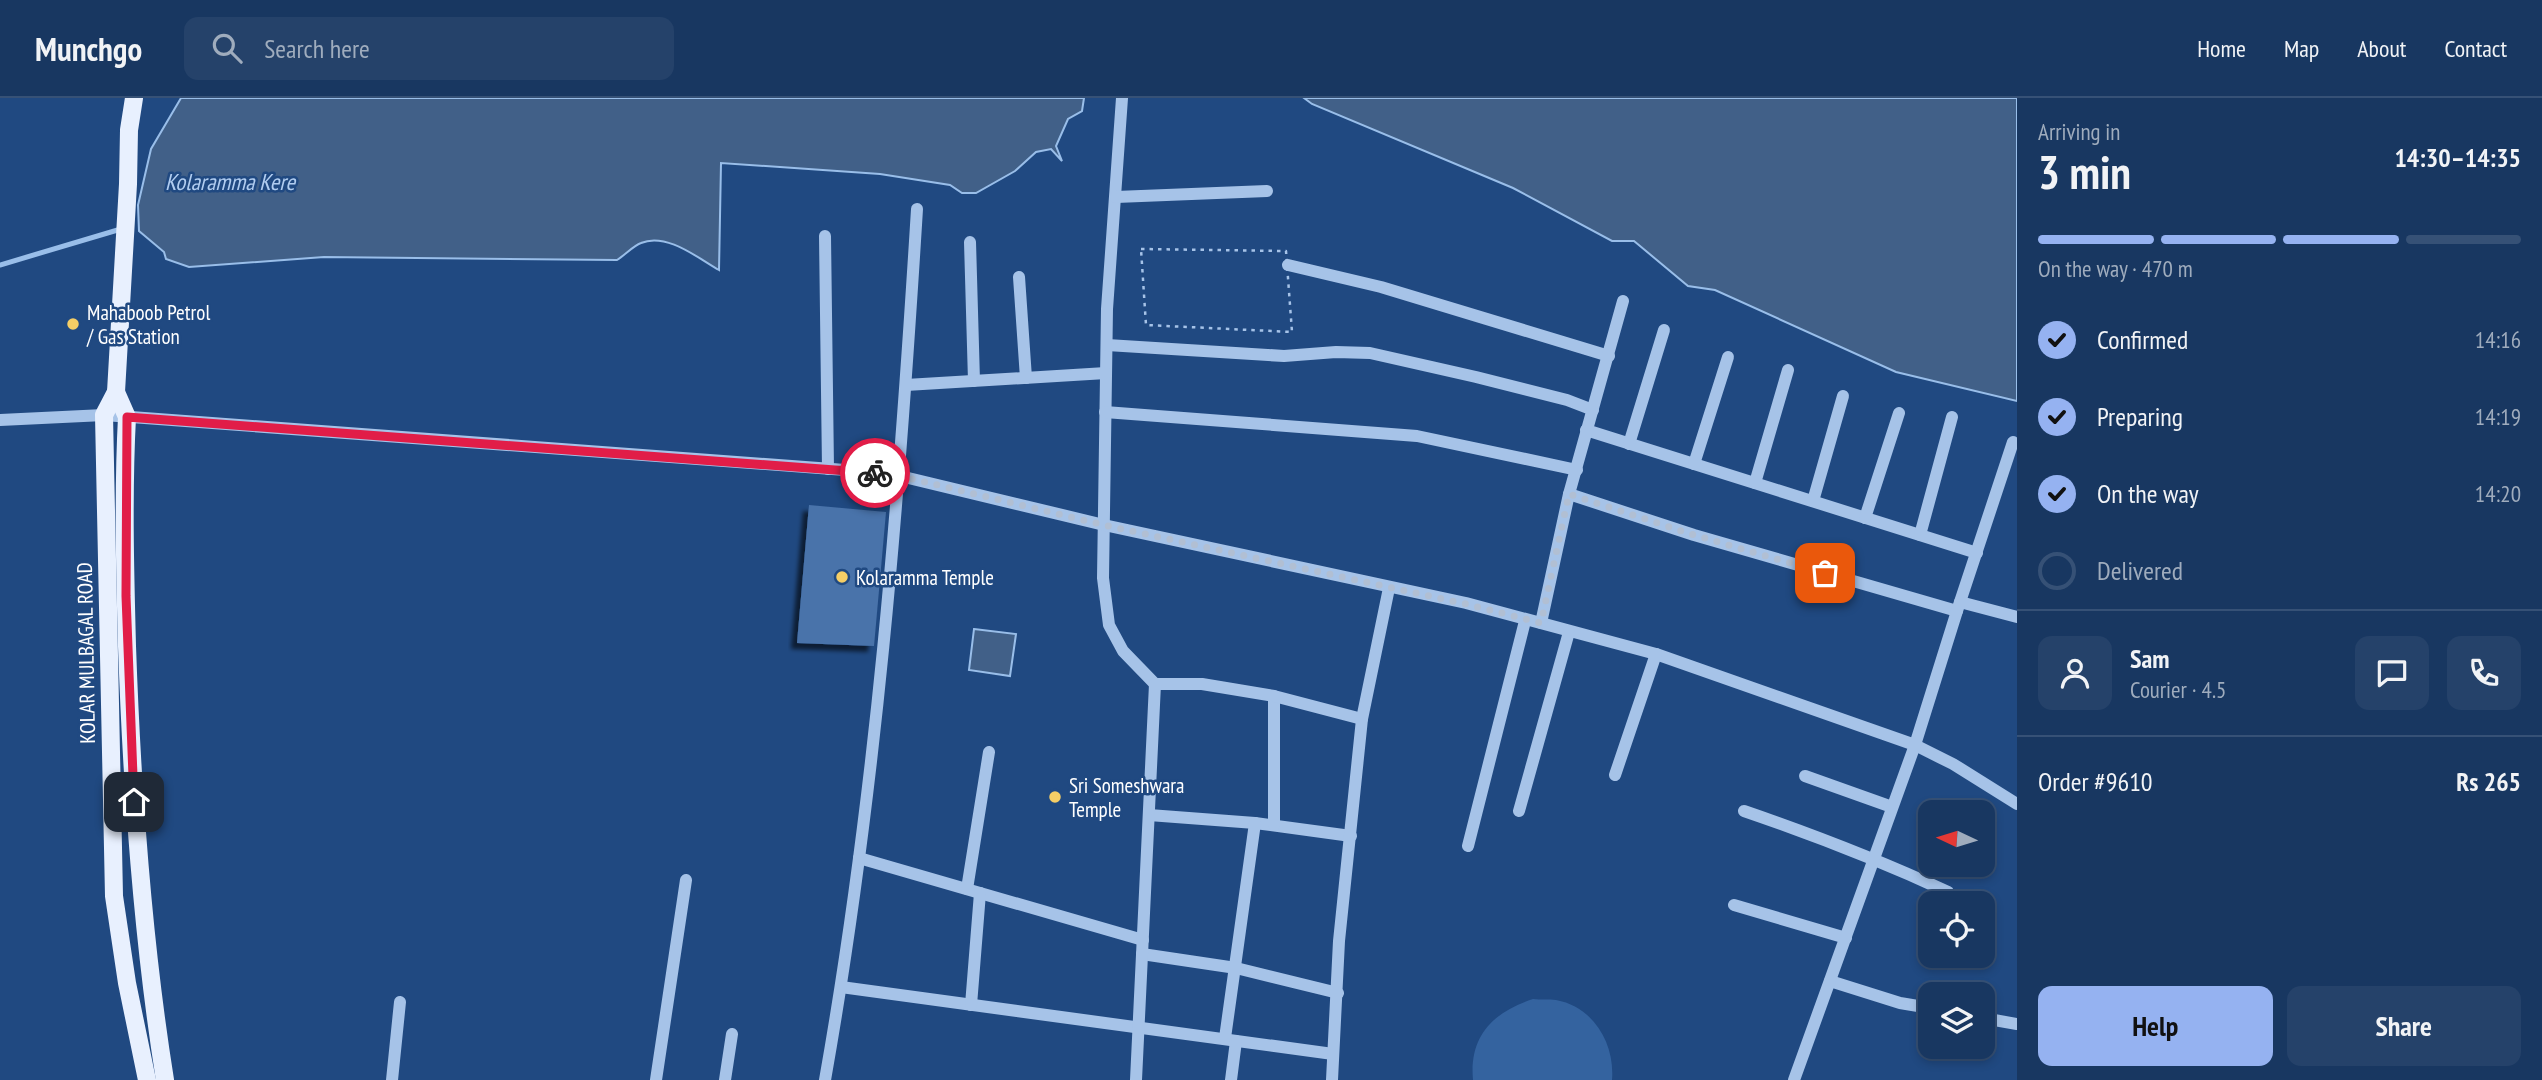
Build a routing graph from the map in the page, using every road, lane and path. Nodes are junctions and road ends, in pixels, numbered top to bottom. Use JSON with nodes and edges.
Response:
{"nodes":[{"id":1,"x":134,"y":98,"type":"edge"},
{"id":2,"x":1122,"y":98,"type":"edge"},
{"id":3,"x":1267,"y":191,"type":"dead end"},
{"id":4,"x":1116,"y":197,"type":"junction"},
{"id":5,"x":917,"y":209,"type":"dead end"},
{"id":6,"x":825,"y":236,"type":"dead end"},
{"id":7,"x":970,"y":242,"type":"dead end"},
{"id":8,"x":1288,"y":265,"type":"junction"},
{"id":9,"x":1019,"y":278,"type":"dead end"},
{"id":10,"x":1623,"y":301,"type":"dead end"},
{"id":11,"x":1664,"y":330,"type":"dead end"},
{"id":12,"x":1107,"y":345,"type":"junction"},
{"id":13,"x":1609,"y":356,"type":"junction"},
{"id":14,"x":1728,"y":356,"type":"dead end"},
{"id":15,"x":1788,"y":370,"type":"dead end"},
{"id":16,"x":1106,"y":373,"type":"junction"},
{"id":17,"x":1026,"y":378,"type":"junction"},
{"id":18,"x":974,"y":381,"type":"junction"},
{"id":19,"x":906,"y":385,"type":"junction"},
{"id":20,"x":116,"y":392,"type":"junction"},
{"id":21,"x":1843,"y":396,"type":"dead end"},
{"id":22,"x":1592,"y":410,"type":"junction"},
{"id":23,"x":1105,"y":412,"type":"junction"},
{"id":24,"x":1899,"y":413,"type":"dead end"},
{"id":25,"x":104,"y":415,"type":"junction"},
{"id":26,"x":127,"y":417,"type":"junction"},
{"id":27,"x":1952,"y":417,"type":"dead end"},
{"id":28,"x":0,"y":420,"type":"edge"},
{"id":29,"x":1586,"y":430,"type":"junction"},
{"id":30,"x":2013,"y":442,"type":"dead end"},
{"id":31,"x":1629,"y":444,"type":"junction"},
{"id":32,"x":1694,"y":464,"type":"junction"},
{"id":33,"x":828,"y":469,"type":"junction"},
{"id":34,"x":1577,"y":470,"type":"junction"},
{"id":35,"x":900,"y":476,"type":"junction"},
{"id":36,"x":1755,"y":483,"type":"junction"},
{"id":37,"x":1569,"y":494,"type":"junction"},
{"id":38,"x":1813,"y":501,"type":"junction"},
{"id":39,"x":1865,"y":518,"type":"junction"},
{"id":40,"x":1104,"y":525,"type":"junction"},
{"id":41,"x":1920,"y":535,"type":"junction"},
{"id":42,"x":1977,"y":553,"type":"junction"},
{"id":43,"x":1389,"y":588,"type":"junction"},
{"id":44,"x":1958,"y":606,"type":"junction"},
{"id":45,"x":2017,"y":617,"type":"edge"},
{"id":46,"x":1525,"y":621,"type":"junction"},
{"id":47,"x":1541,"y":623,"type":"junction"},
{"id":48,"x":1569,"y":632,"type":"junction"},
{"id":49,"x":1656,"y":654,"type":"junction"},
{"id":50,"x":1155,"y":684,"type":"junction"},
{"id":51,"x":1274,"y":696,"type":"junction"},
{"id":52,"x":1362,"y":719,"type":"junction"},
{"id":53,"x":1915,"y":745,"type":"junction"},
{"id":54,"x":989,"y":752,"type":"dead end"},
{"id":55,"x":1615,"y":775,"type":"dead end"},
{"id":56,"x":1805,"y":776,"type":"dead end"},
{"id":57,"x":2017,"y":804,"type":"edge"},
{"id":58,"x":1892,"y":807,"type":"junction"},
{"id":59,"x":1519,"y":811,"type":"dead end"},
{"id":60,"x":1744,"y":811,"type":"dead end"},
{"id":61,"x":1149,"y":815,"type":"junction"},
{"id":62,"x":1255,"y":823,"type":"junction"},
{"id":63,"x":1274,"y":825,"type":"junction"},
{"id":64,"x":1351,"y":836,"type":"junction"},
{"id":65,"x":1468,"y":846,"type":"dead end"},
{"id":66,"x":859,"y":858,"type":"junction"},
{"id":67,"x":1874,"y":858,"type":"junction"},
{"id":68,"x":686,"y":880,"type":"dead end"},
{"id":69,"x":967,"y":889,"type":"junction"},
{"id":70,"x":1946,"y":891,"type":"edge"},
{"id":71,"x":980,"y":893,"type":"junction"},
{"id":72,"x":1734,"y":905,"type":"dead end"},
{"id":73,"x":1846,"y":938,"type":"junction"},
{"id":74,"x":1143,"y":940,"type":"junction"},
{"id":75,"x":1142,"y":954,"type":"junction"},
{"id":76,"x":1236,"y":968,"type":"junction"},
{"id":77,"x":1830,"y":981,"type":"junction"},
{"id":78,"x":841,"y":987,"type":"junction"},
{"id":79,"x":1338,"y":993,"type":"junction"},
{"id":80,"x":400,"y":1002,"type":"dead end"},
{"id":81,"x":971,"y":1005,"type":"junction"},
{"id":82,"x":1918,"y":1006,"type":"edge"},
{"id":83,"x":1995,"y":1020,"type":"edge"},
{"id":84,"x":2017,"y":1024,"type":"edge"},
{"id":85,"x":1139,"y":1030,"type":"junction"},
{"id":86,"x":732,"y":1034,"type":"dead end"},
{"id":87,"x":1230,"y":1039,"type":"junction"},
{"id":88,"x":1334,"y":1054,"type":"junction"},
{"id":89,"x":146,"y":1080,"type":"edge"},
{"id":90,"x":165,"y":1080,"type":"edge"},
{"id":91,"x":391,"y":1080,"type":"edge"},
{"id":92,"x":656,"y":1080,"type":"edge"},
{"id":93,"x":725,"y":1080,"type":"edge"},
{"id":94,"x":825,"y":1080,"type":"edge"},
{"id":95,"x":1136,"y":1080,"type":"edge"},
{"id":96,"x":1231,"y":1080,"type":"edge"},
{"id":97,"x":1332,"y":1080,"type":"edge"},
{"id":98,"x":1794,"y":1080,"type":"edge"}],
"edges":[{"from":1,"to":20,"type":"main road","name":"KOLAR MULBAGAL ROAD"},
{"from":2,"to":4,"type":"street"},
{"from":3,"to":4,"type":"street"},
{"from":4,"to":12,"type":"street"},
{"from":5,"to":19,"type":"street"},
{"from":6,"to":33,"type":"street"},
{"from":7,"to":18,"type":"street"},
{"from":8,"to":8,"type":"path"},
{"from":8,"to":13,"type":"street"},
{"from":9,"to":17,"type":"street"},
{"from":10,"to":13,"type":"street"},
{"from":11,"to":31,"type":"street"},
{"from":12,"to":16,"type":"street"},
{"from":12,"to":22,"type":"street"},
{"from":13,"to":22,"type":"street"},
{"from":14,"to":32,"type":"street"},
{"from":15,"to":36,"type":"street"},
{"from":16,"to":17,"type":"street"},
{"from":16,"to":23,"type":"street"},
{"from":17,"to":18,"type":"street"},
{"from":18,"to":19,"type":"street"},
{"from":19,"to":35,"type":"street"},
{"from":20,"to":25,"type":"main road","name":"KOLAR MULBAGAL ROAD"},
{"from":20,"to":26,"type":"main road","name":"KOLAR MULBAGAL ROAD"},
{"from":21,"to":38,"type":"street"},
{"from":22,"to":29,"type":"street"},
{"from":23,"to":34,"type":"street"},
{"from":23,"to":40,"type":"street"},
{"from":24,"to":39,"type":"street"},
{"from":25,"to":26,"type":"street"},
{"from":25,"to":28,"type":"street"},
{"from":25,"to":89,"type":"main road","name":"KOLAR MULBAGAL ROAD"},
{"from":26,"to":33,"type":"street"},
{"from":26,"to":90,"type":"main road","name":"KOLAR MULBAGAL ROAD"},
{"from":27,"to":41,"type":"street"},
{"from":29,"to":31,"type":"street"},
{"from":29,"to":34,"type":"street"},
{"from":30,"to":42,"type":"street"},
{"from":31,"to":32,"type":"street"},
{"from":32,"to":36,"type":"street"},
{"from":33,"to":35,"type":"street"},
{"from":34,"to":37,"type":"street"},
{"from":35,"to":40,"type":"street"},
{"from":35,"to":66,"type":"street"},
{"from":36,"to":38,"type":"street"},
{"from":37,"to":44,"type":"street"},
{"from":37,"to":47,"type":"street"},
{"from":38,"to":39,"type":"street"},
{"from":39,"to":41,"type":"street"},
{"from":40,"to":43,"type":"street"},
{"from":40,"to":50,"type":"street"},
{"from":41,"to":42,"type":"street"},
{"from":42,"to":44,"type":"street"},
{"from":43,"to":46,"type":"street"},
{"from":43,"to":52,"type":"street"},
{"from":44,"to":45,"type":"street"},
{"from":44,"to":53,"type":"street"},
{"from":46,"to":47,"type":"street"},
{"from":46,"to":65,"type":"street"},
{"from":47,"to":48,"type":"street"},
{"from":48,"to":49,"type":"street"},
{"from":48,"to":59,"type":"street"},
{"from":49,"to":53,"type":"street"},
{"from":49,"to":55,"type":"street"},
{"from":50,"to":51,"type":"street"},
{"from":50,"to":61,"type":"street"},
{"from":51,"to":52,"type":"street"},
{"from":51,"to":63,"type":"street"},
{"from":52,"to":64,"type":"street"},
{"from":53,"to":57,"type":"street"},
{"from":53,"to":58,"type":"street"},
{"from":54,"to":69,"type":"street"},
{"from":56,"to":58,"type":"street"},
{"from":58,"to":67,"type":"street"},
{"from":60,"to":67,"type":"street"},
{"from":61,"to":62,"type":"street"},
{"from":61,"to":74,"type":"street"},
{"from":62,"to":63,"type":"street"},
{"from":62,"to":76,"type":"street"},
{"from":63,"to":64,"type":"street"},
{"from":64,"to":79,"type":"street"},
{"from":66,"to":69,"type":"street"},
{"from":66,"to":78,"type":"street"},
{"from":67,"to":70,"type":"street"},
{"from":67,"to":73,"type":"street"},
{"from":68,"to":92,"type":"street"},
{"from":69,"to":71,"type":"street"},
{"from":71,"to":74,"type":"street"},
{"from":71,"to":81,"type":"street"},
{"from":72,"to":73,"type":"street"},
{"from":73,"to":77,"type":"street"},
{"from":74,"to":75,"type":"street"},
{"from":75,"to":76,"type":"street"},
{"from":75,"to":85,"type":"street"},
{"from":76,"to":79,"type":"street"},
{"from":76,"to":87,"type":"street"},
{"from":77,"to":82,"type":"street"},
{"from":77,"to":98,"type":"street"},
{"from":78,"to":81,"type":"street"},
{"from":78,"to":94,"type":"street"},
{"from":79,"to":88,"type":"street"},
{"from":80,"to":91,"type":"street"},
{"from":81,"to":85,"type":"street"},
{"from":83,"to":84,"type":"street"},
{"from":85,"to":87,"type":"street"},
{"from":85,"to":95,"type":"street"},
{"from":86,"to":93,"type":"street"},
{"from":87,"to":88,"type":"street"},
{"from":87,"to":96,"type":"street"},
{"from":88,"to":97,"type":"street"}]}
